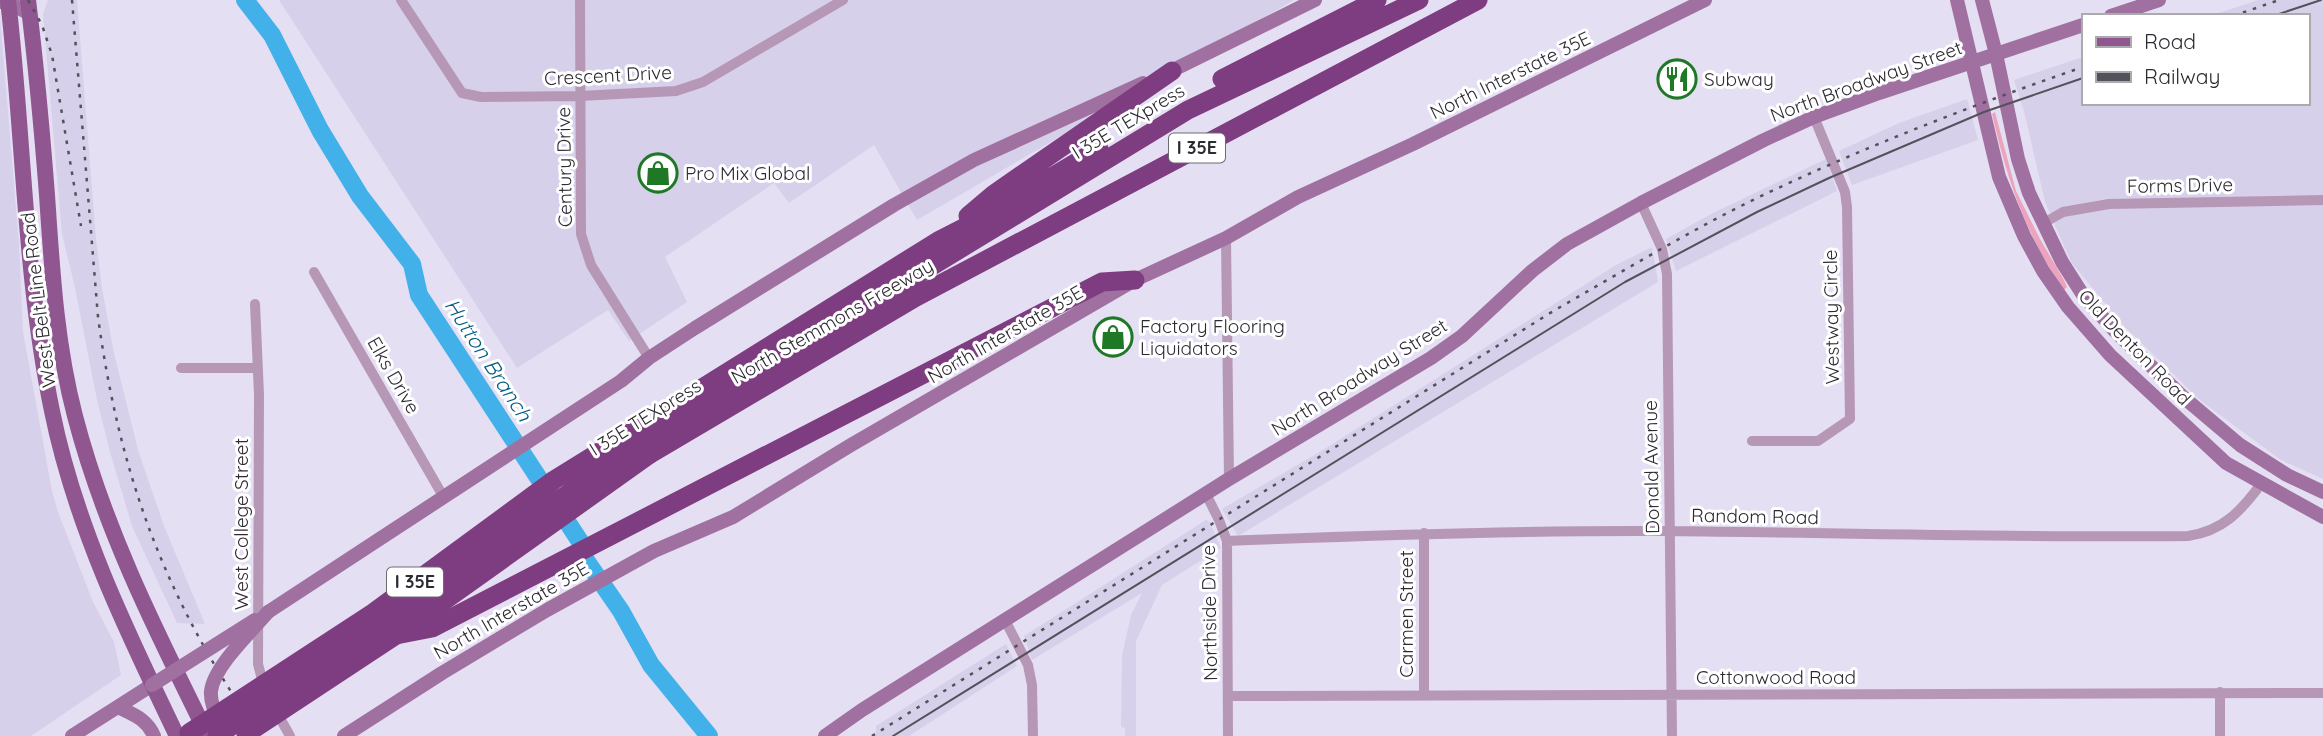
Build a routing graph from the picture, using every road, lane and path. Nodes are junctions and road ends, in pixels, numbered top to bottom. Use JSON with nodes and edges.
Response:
{"nodes":[{"id":1,"x":401,"y":0,"type":"edge"},
{"id":2,"x":580,"y":0,"type":"edge"},
{"id":3,"x":843,"y":0,"type":"edge"},
{"id":4,"x":1314,"y":0,"type":"edge"},
{"id":5,"x":1377,"y":0,"type":"edge"},
{"id":6,"x":1419,"y":0,"type":"edge"},
{"id":7,"x":1478,"y":0,"type":"edge"},
{"id":8,"x":1705,"y":0,"type":"edge"},
{"id":9,"x":1958,"y":0,"type":"edge"},
{"id":10,"x":1982,"y":0,"type":"edge"},
{"id":11,"x":2159,"y":0,"type":"edge"},
{"id":12,"x":6,"y":1,"type":"edge"},
{"id":13,"x":29,"y":7,"type":"edge"},
{"id":14,"x":2117,"y":14,"type":"edge"},
{"id":15,"x":5,"y":20,"type":"edge"},
{"id":16,"x":2082,"y":25,"type":"edge"},
{"id":17,"x":1996,"y":54,"type":"junction"},
{"id":18,"x":1973,"y":62,"type":"junction"},
{"id":19,"x":1172,"y":71,"type":"junction"},
{"id":20,"x":580,"y":96,"type":"junction"},
{"id":21,"x":1814,"y":117,"type":"junction"},
{"id":22,"x":2323,"y":200,"type":"edge"},
{"id":23,"x":1641,"y":203,"type":"junction"},
{"id":24,"x":2042,"y":224,"type":"junction"},
{"id":25,"x":1226,"y":238,"type":"junction"},
{"id":26,"x":938,"y":241,"type":"junction"},
{"id":27,"x":314,"y":272,"type":"dead end"},
{"id":28,"x":1135,"y":280,"type":"junction"},
{"id":29,"x":2083,"y":295,"type":"junction"},
{"id":30,"x":255,"y":304,"type":"dead end"},
{"id":31,"x":2068,"y":307,"type":"junction"},
{"id":32,"x":61,"y":343,"type":"junction"},
{"id":33,"x":40,"y":347,"type":"junction"},
{"id":34,"x":649,"y":358,"type":"junction"},
{"id":35,"x":181,"y":368,"type":"dead end"},
{"id":36,"x":258,"y":368,"type":"junction"},
{"id":37,"x":644,"y":441,"type":"junction"},
{"id":38,"x":1752,"y":441,"type":"dead end"},
{"id":39,"x":1229,"y":479,"type":"junction"},
{"id":40,"x":2261,"y":484,"type":"junction"},
{"id":41,"x":2323,"y":492,"type":"edge"},
{"id":42,"x":1206,"y":494,"type":"junction"},
{"id":43,"x":443,"y":496,"type":"junction"},
{"id":44,"x":2323,"y":517,"type":"edge"},
{"id":45,"x":1669,"y":531,"type":"junction"},
{"id":46,"x":1424,"y":533,"type":"junction"},
{"id":47,"x":1227,"y":541,"type":"junction"},
{"id":48,"x":268,"y":612,"type":"junction"},
{"id":49,"x":1005,"y":620,"type":"junction"},
{"id":50,"x":396,"y":635,"type":"junction"},
{"id":51,"x":175,"y":671,"type":"junction"},
{"id":52,"x":152,"y":685,"type":"junction"},
{"id":53,"x":2220,"y":692,"type":"junction"},
{"id":54,"x":2323,"y":693,"type":"edge"},
{"id":55,"x":1672,"y":695,"type":"junction"},
{"id":56,"x":1228,"y":696,"type":"junction"},
{"id":57,"x":1424,"y":696,"type":"junction"},
{"id":58,"x":118,"y":707,"type":"junction"},
{"id":59,"x":190,"y":735,"type":"edge"},
{"id":60,"x":72,"y":736,"type":"edge"},
{"id":61,"x":154,"y":736,"type":"edge"},
{"id":62,"x":217,"y":736,"type":"edge"},
{"id":63,"x":228,"y":736,"type":"edge"},
{"id":64,"x":242,"y":736,"type":"edge"},
{"id":65,"x":290,"y":736,"type":"edge"},
{"id":66,"x":344,"y":736,"type":"edge"},
{"id":67,"x":825,"y":736,"type":"edge"},
{"id":68,"x":1033,"y":736,"type":"edge"},
{"id":69,"x":1228,"y":736,"type":"edge"},
{"id":70,"x":1672,"y":736,"type":"edge"},
{"id":71,"x":2220,"y":736,"type":"edge"}],
"edges":[{"from":1,"to":20,"type":"street","name":"Crescent Drive"},
{"from":2,"to":20,"type":"street","name":"Century Drive"},
{"from":3,"to":20,"type":"street","name":"Crescent Drive"},
{"from":4,"to":19,"type":"main road"},
{"from":5,"to":26,"type":"highway","name":"North Stemmons Freeway","number":"I 35E"},
{"from":6,"to":37,"type":"highway","name":"I 35E TEXpress"},
{"from":7,"to":37,"type":"highway","name":"North Stemmons Freeway","number":"I 35E"},
{"from":8,"to":25,"type":"main road","name":"North Interstate 35E"},
{"from":9,"to":18,"type":"main road","name":"Old Denton Road"},
{"from":10,"to":17,"type":"main road","name":"Old Denton Road"},
{"from":11,"to":14,"type":"main road"},
{"from":12,"to":13,"type":"main road"},
{"from":12,"to":15,"type":"main road","name":"West Belt Line Road"},
{"from":13,"to":15,"type":"main road"},
{"from":13,"to":32,"type":"main road","name":"West Belt Line Road"},
{"from":15,"to":33,"type":"main road","name":"West Belt Line Road"},
{"from":16,"to":17,"type":"main road","name":"North Broadway Street"},
{"from":17,"to":18,"type":"main road","name":"North Broadway Street"},
{"from":17,"to":24,"type":"main road","name":"Old Denton Road"},
{"from":18,"to":21,"type":"main road","name":"North Broadway Street"},
{"from":18,"to":31,"type":"main road","name":"Old Denton Road"},
{"from":19,"to":26,"type":"highway"},
{"from":19,"to":34,"type":"main road"},
{"from":20,"to":34,"type":"street","name":"Century Drive"},
{"from":21,"to":23,"type":"main road","name":"North Broadway Street"},
{"from":21,"to":38,"type":"street","name":"Westway Circle"},
{"from":22,"to":24,"type":"street","name":"Forms Drive"},
{"from":23,"to":39,"type":"main road","name":"North Broadway Street"},
{"from":23,"to":45,"type":"street","name":"Donald Avenue"},
{"from":24,"to":29,"type":"main road","name":"Old Denton Road"},
{"from":25,"to":28,"type":"main road","name":"North Interstate 35E"},
{"from":25,"to":39,"type":"street"},
{"from":26,"to":37,"type":"highway","name":"North Stemmons Freeway","number":"I 35E"},
{"from":27,"to":43,"type":"street","name":"Elks Drive"},
{"from":28,"to":50,"type":"highway"},
{"from":28,"to":66,"type":"main road","name":"North Interstate 35E"},
{"from":29,"to":31,"type":"main road"},
{"from":29,"to":41,"type":"main road","name":"Old Denton Road"},
{"from":30,"to":36,"type":"street","name":"West College Street"},
{"from":31,"to":40,"type":"main road","name":"Old Denton Road"},
{"from":32,"to":33,"type":"main road"},
{"from":32,"to":51,"type":"main road","name":"West Belt Line Road"},
{"from":33,"to":52,"type":"main road","name":"West Belt Line Road"},
{"from":34,"to":43,"type":"main road"},
{"from":35,"to":36,"type":"street"},
{"from":36,"to":65,"type":"street","name":"West College Street"},
{"from":37,"to":50,"type":"highway","name":"North Stemmons Freeway","number":"I 35E","bridge":true},
{"from":37,"to":59,"type":"highway","name":"North Stemmons Freeway","number":"I 35E","bridge":true},
{"from":37,"to":62,"type":"highway","name":"I 35E TEXpress","bridge":true},
{"from":39,"to":42,"type":"main road","name":"North Broadway Street"},
{"from":40,"to":44,"type":"main road","name":"Old Denton Road"},
{"from":40,"to":45,"type":"street","name":"Random Road"},
{"from":42,"to":47,"type":"street","name":"Northside Drive"},
{"from":42,"to":49,"type":"main road","name":"North Broadway Street"},
{"from":43,"to":48,"type":"main road"},
{"from":45,"to":46,"type":"street","name":"Random Road"},
{"from":45,"to":55,"type":"street","name":"Donald Avenue"},
{"from":46,"to":47,"type":"street","name":"Random Road"},
{"from":46,"to":57,"type":"street","name":"Carmen Street"},
{"from":47,"to":56,"type":"street","name":"Northside Drive"},
{"from":48,"to":51,"type":"main road","bridge":true},
{"from":48,"to":63,"type":"main road","bridge":true},
{"from":49,"to":67,"type":"main road","name":"North Broadway Street"},
{"from":49,"to":68,"type":"street"},
{"from":50,"to":64,"type":"highway","name":"North Stemmons Freeway","number":"I 35E","bridge":true},
{"from":51,"to":52,"type":"main road","bridge":true},
{"from":51,"to":59,"type":"main road","name":"West Belt Line Road"},
{"from":52,"to":58,"type":"main road"},
{"from":52,"to":59,"type":"main road","name":"West Belt Line Road"},
{"from":53,"to":54,"type":"street","name":"Cottonwood Road"},
{"from":53,"to":55,"type":"street","name":"Cottonwood Road"},
{"from":53,"to":71,"type":"street"},
{"from":55,"to":57,"type":"street","name":"Cottonwood Road"},
{"from":55,"to":70,"type":"street","name":"Donald Avenue"},
{"from":56,"to":57,"type":"street","name":"Cottonwood Road"},
{"from":56,"to":69,"type":"street","name":"Northside Drive"},
{"from":58,"to":60,"type":"main road"},
{"from":58,"to":61,"type":"main road"}]}
